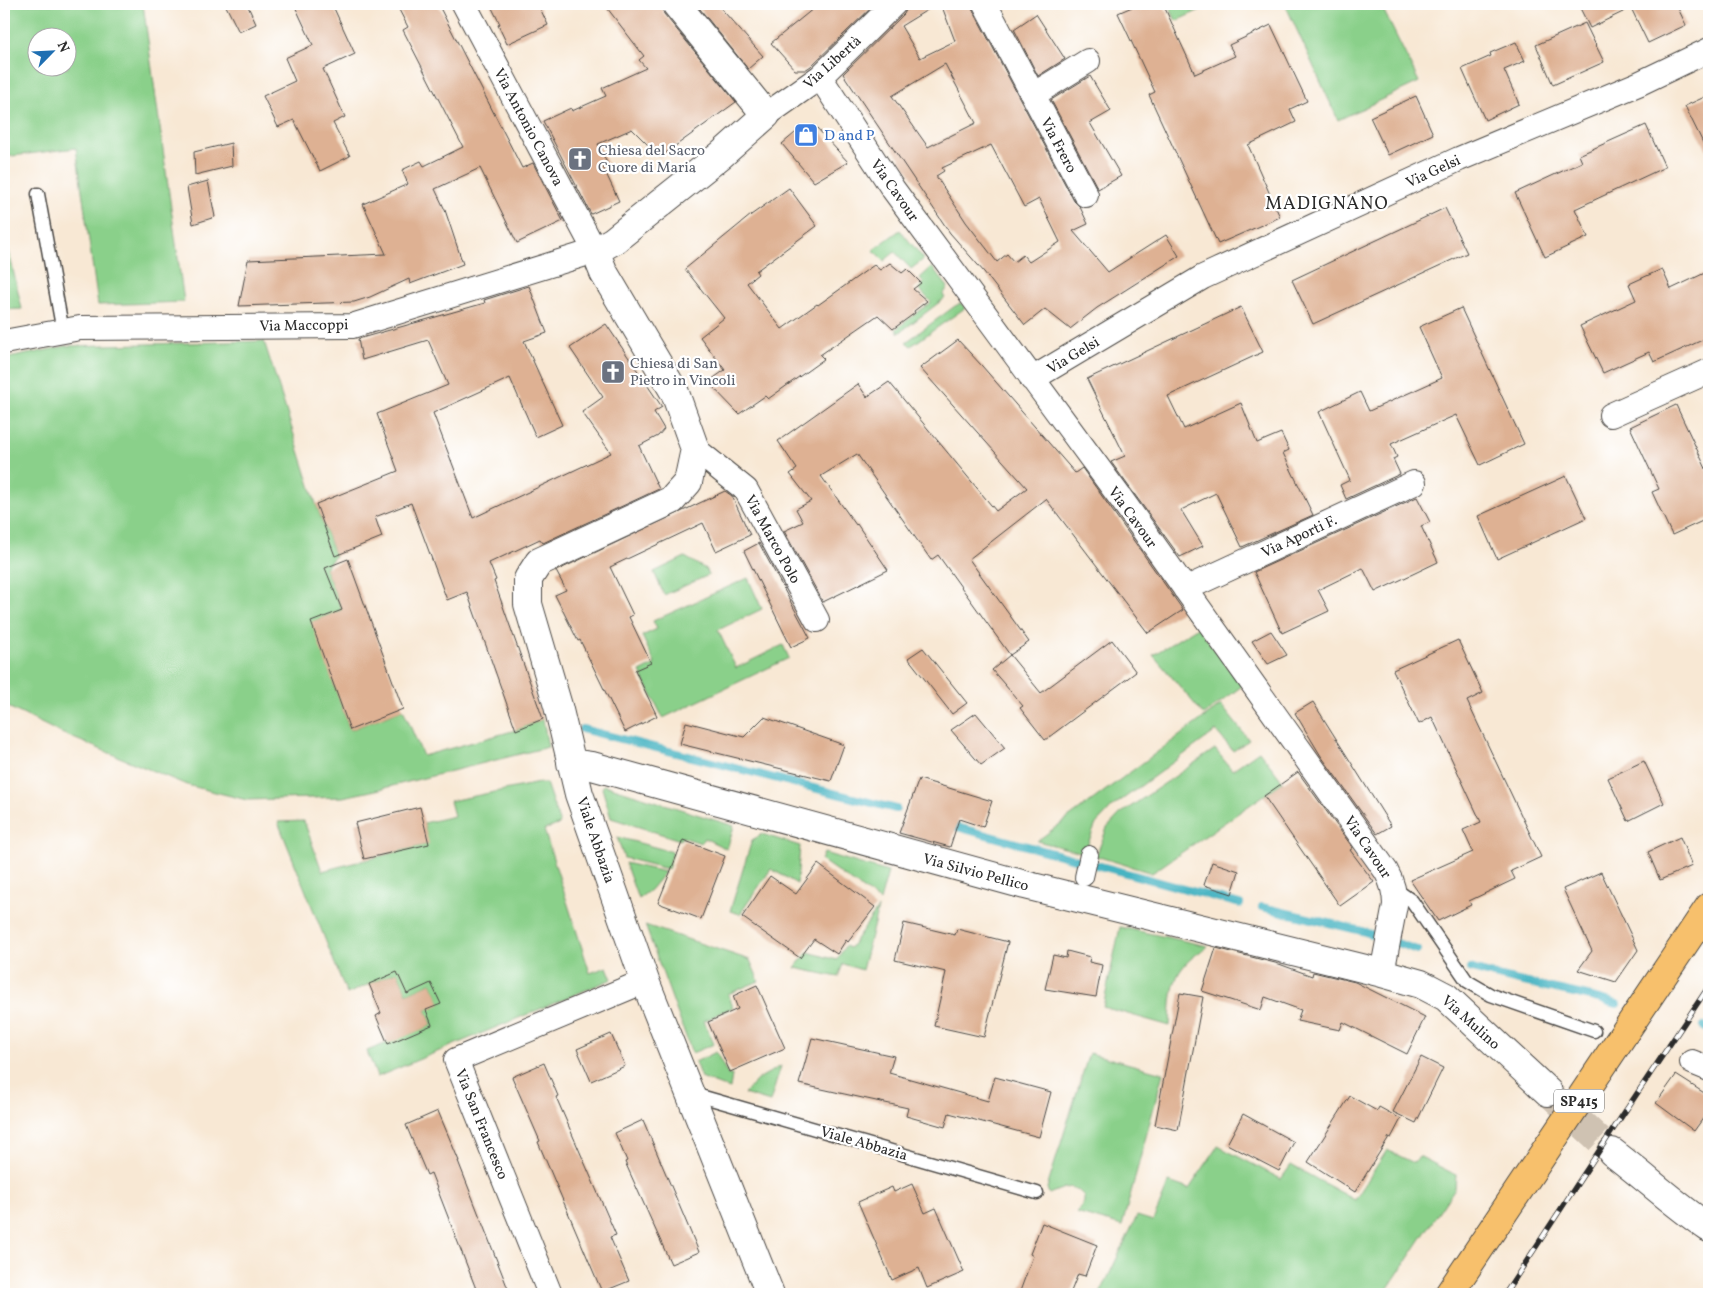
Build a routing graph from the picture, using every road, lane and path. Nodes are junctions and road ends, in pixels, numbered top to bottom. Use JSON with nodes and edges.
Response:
{"nodes":[{"id":1,"x":464,"y":4,"type":"edge"},
{"id":2,"x":676,"y":4,"type":"edge"},
{"id":3,"x":894,"y":4,"type":"edge"},
{"id":4,"x":985,"y":4,"type":"edge"},
{"id":5,"x":1709,"y":50,"type":"edge"},
{"id":6,"x":1088,"y":61,"type":"dead end"},
{"id":7,"x":820,"y":78,"type":"junction"},
{"id":8,"x":1033,"y":95,"type":"junction"},
{"id":9,"x":766,"y":115,"type":"junction"},
{"id":10,"x":38,"y":194,"type":"dead end"},
{"id":11,"x":1086,"y":195,"type":"dead end"},
{"id":12,"x":595,"y":251,"type":"junction"},
{"id":13,"x":63,"y":332,"type":"junction"},
{"id":14,"x":4,"y":342,"type":"edge"},
{"id":15,"x":1709,"y":371,"type":"edge"},
{"id":16,"x":1032,"y":379,"type":"junction"},
{"id":17,"x":1611,"y":415,"type":"dead end"},
{"id":18,"x":695,"y":449,"type":"junction"},
{"id":19,"x":1414,"y":483,"type":"dead end"},
{"id":20,"x":1185,"y":589,"type":"junction"},
{"id":21,"x":817,"y":620,"type":"dead end"},
{"id":22,"x":571,"y":763,"type":"junction"},
{"id":23,"x":1089,"y":855,"type":"dead end"},
{"id":24,"x":1084,"y":878,"type":"dead end"},
{"id":25,"x":1395,"y":894,"type":"junction"},
{"id":26,"x":1709,"y":907,"type":"edge"},
{"id":27,"x":1383,"y":965,"type":"junction"},
{"id":28,"x":645,"y":982,"type":"junction"},
{"id":29,"x":1594,"y":1031,"type":"dead end"},
{"id":30,"x":1548,"y":1092,"type":"tunnel mouth"},
{"id":31,"x":690,"y":1094,"type":"junction"},
{"id":32,"x":1612,"y":1152,"type":"tunnel mouth"},
{"id":33,"x":1037,"y":1193,"type":"dead end"},
{"id":34,"x":1709,"y":1228,"type":"edge"},
{"id":35,"x":550,"y":1294,"type":"edge"},
{"id":36,"x":770,"y":1294,"type":"edge"},
{"id":37,"x":1448,"y":1294,"type":"edge"}],
"edges":[{"from":1,"to":12,"type":"street","name":"Via Antonio Canova"},
{"from":2,"to":9,"type":"street"},
{"from":3,"to":7,"type":"street","name":"Via Libertà"},
{"from":4,"to":8,"type":"street","name":"Via Frero"},
{"from":5,"to":16,"type":"street","name":"Via Gelsi"},
{"from":6,"to":8,"type":"street"},
{"from":7,"to":9,"type":"street","name":"Via Libertà"},
{"from":7,"to":16,"type":"street","name":"Via Cavour"},
{"from":8,"to":11,"type":"street","name":"Via Frero"},
{"from":9,"to":12,"type":"street"},
{"from":10,"to":13,"type":"lane"},
{"from":12,"to":13,"type":"street","name":"Via Maccoppi"},
{"from":12,"to":18,"type":"street"},
{"from":13,"to":14,"type":"street","name":"Via Maccoppi"},
{"from":15,"to":17,"type":"street"},
{"from":16,"to":20,"type":"street","name":"Via Cavour"},
{"from":18,"to":21,"type":"street","name":"Via Marco Polo"},
{"from":18,"to":22,"type":"street","name":"Viale Abbazia"},
{"from":19,"to":20,"type":"street","name":"Via Aporti F."},
{"from":20,"to":25,"type":"street","name":"Via Cavour"},
{"from":22,"to":27,"type":"street","name":"Via Silvio Pellico"},
{"from":22,"to":28,"type":"street","name":"Viale Abbazia"},
{"from":23,"to":24,"type":"street"},
{"from":25,"to":27,"type":"street","name":"Via Cavour"},
{"from":25,"to":29,"type":"lane"},
{"from":26,"to":37,"type":"main road","number":"SP415"},
{"from":27,"to":30,"type":"street","name":"Via Mulino"},
{"from":28,"to":31,"type":"street","name":"Viale Abbazia"},
{"from":28,"to":35,"type":"street","name":"Via San Francesco"},
{"from":31,"to":33,"type":"lane","name":"Viale Abbazia"},
{"from":31,"to":36,"type":"street","name":"Viale Abbazia"},
{"from":32,"to":34,"type":"street"}]}
